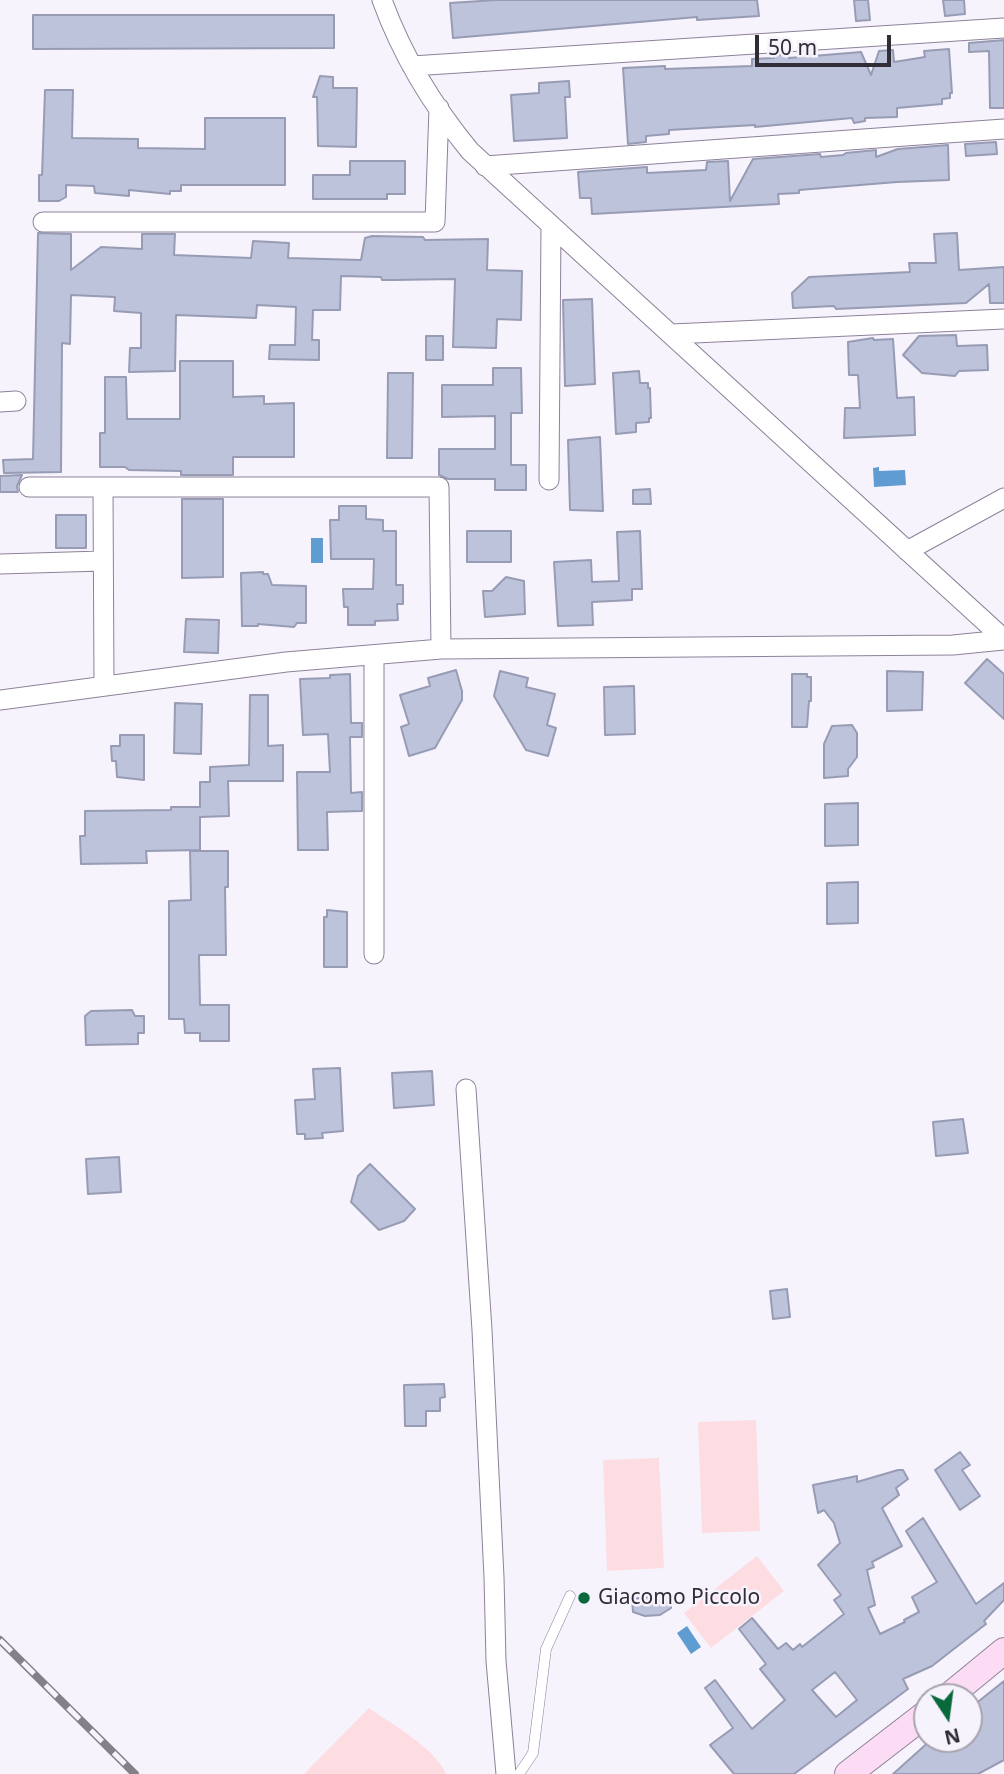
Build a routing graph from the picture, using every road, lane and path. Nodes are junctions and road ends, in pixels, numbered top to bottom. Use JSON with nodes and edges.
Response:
{"nodes":[{"id":1,"x":382,"y":0,"type":"edge"},
{"id":2,"x":1004,"y":28,"type":"edge"},
{"id":3,"x":412,"y":66,"type":"junction"},
{"id":4,"x":439,"y":108,"type":"junction"},
{"id":5,"x":1004,"y":129,"type":"edge"},
{"id":6,"x":485,"y":166,"type":"junction"},
{"id":7,"x":43,"y":222,"type":"dead end"},
{"id":8,"x":551,"y":226,"type":"junction"},
{"id":9,"x":1004,"y":319,"type":"edge"},
{"id":10,"x":672,"y":334,"type":"junction"},
{"id":11,"x":549,"y":480,"type":"dead end"},
{"id":12,"x":29,"y":487,"type":"dead end"},
{"id":13,"x":103,"y":487,"type":"junction"},
{"id":14,"x":1004,"y":498,"type":"edge"},
{"id":15,"x":907,"y":551,"type":"junction"},
{"id":16,"x":102,"y":561,"type":"junction"},
{"id":17,"x":0,"y":564,"type":"edge"},
{"id":18,"x":1004,"y":639,"type":"edge"},
{"id":19,"x":441,"y":649,"type":"junction"},
{"id":20,"x":374,"y":655,"type":"junction"},
{"id":21,"x":104,"y":685,"type":"junction"},
{"id":22,"x":0,"y":700,"type":"edge"},
{"id":23,"x":374,"y":954,"type":"dead end"},
{"id":24,"x":467,"y":1089,"type":"dead end"},
{"id":25,"x":570,"y":1596,"type":"dead end"},
{"id":26,"x":1004,"y":1651,"type":"edge"},
{"id":27,"x":965,"y":1683,"type":"edge"},
{"id":28,"x":913,"y":1724,"type":"edge"},
{"id":29,"x":506,"y":1774,"type":"edge"},
{"id":30,"x":519,"y":1774,"type":"edge"},
{"id":31,"x":848,"y":1774,"type":"edge"}],
"edges":[{"from":1,"to":3,"type":"street"},
{"from":2,"to":3,"type":"street"},
{"from":3,"to":4,"type":"street"},
{"from":4,"to":6,"type":"street"},
{"from":4,"to":7,"type":"street"},
{"from":5,"to":6,"type":"street"},
{"from":6,"to":8,"type":"street"},
{"from":8,"to":10,"type":"street"},
{"from":8,"to":11,"type":"street"},
{"from":9,"to":10,"type":"street"},
{"from":10,"to":15,"type":"street"},
{"from":12,"to":13,"type":"street"},
{"from":13,"to":16,"type":"street"},
{"from":13,"to":19,"type":"street"},
{"from":14,"to":15,"type":"street"},
{"from":15,"to":18,"type":"street"},
{"from":16,"to":17,"type":"street"},
{"from":16,"to":21,"type":"street"},
{"from":18,"to":19,"type":"street"},
{"from":19,"to":20,"type":"street"},
{"from":20,"to":21,"type":"street"},
{"from":20,"to":23,"type":"street"},
{"from":21,"to":22,"type":"street"},
{"from":24,"to":29,"type":"street"},
{"from":25,"to":30,"type":"lane"},
{"from":26,"to":27,"type":"street"},
{"from":28,"to":31,"type":"street"}]}
